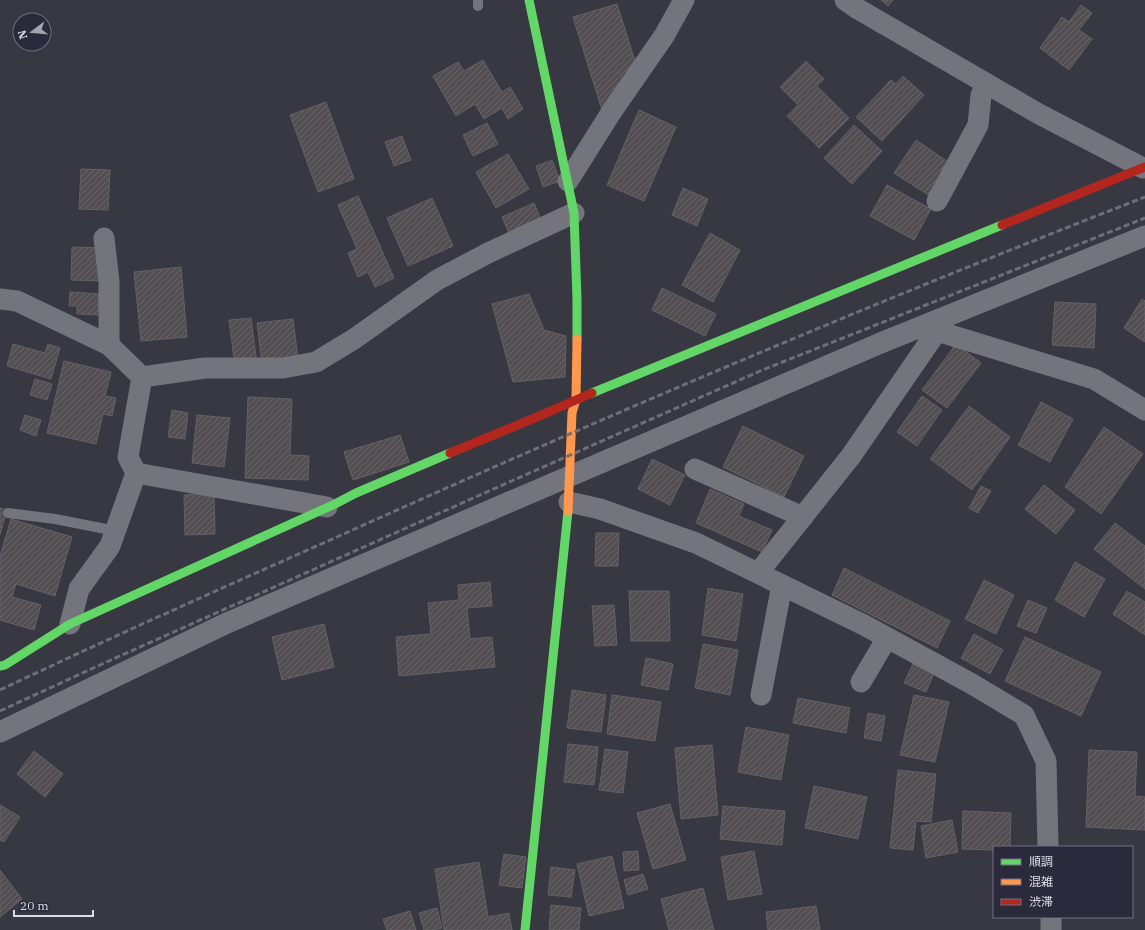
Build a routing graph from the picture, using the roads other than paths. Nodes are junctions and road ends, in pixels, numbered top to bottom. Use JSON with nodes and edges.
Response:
{"nodes":[{"id":1,"x":529,"y":0,"type":"edge"},
{"id":2,"x":684,"y":0,"type":"edge"},
{"id":3,"x":845,"y":0,"type":"edge"},
{"id":4,"x":984,"y":89,"type":"junction"},
{"id":5,"x":1144,"y":168,"type":"edge"},
{"id":6,"x":568,"y":181,"type":"junction"},
{"id":7,"x":937,"y":201,"type":"dead end"},
{"id":8,"x":574,"y":213,"type":"junction"},
{"id":9,"x":1145,"y":236,"type":"edge"},
{"id":10,"x":104,"y":238,"type":"dead end"},
{"id":11,"x":0,"y":299,"type":"edge"},
{"id":12,"x":108,"y":345,"type":"junction"},
{"id":13,"x":142,"y":377,"type":"junction"},
{"id":14,"x":576,"y":399,"type":"junction"},
{"id":15,"x":1145,"y":410,"type":"edge"},
{"id":16,"x":695,"y":469,"type":"dead end"},
{"id":17,"x":136,"y":473,"type":"junction"},
{"id":18,"x":570,"y":476,"type":"junction"},
{"id":19,"x":569,"y":502,"type":"junction"},
{"id":20,"x":327,"y":507,"type":"junction"},
{"id":21,"x":8,"y":513,"type":"dead end"},
{"id":22,"x":803,"y":517,"type":"junction"},
{"id":23,"x":116,"y":531,"type":"junction"},
{"id":24,"x":758,"y":573,"type":"junction"},
{"id":25,"x":782,"y":585,"type":"junction"},
{"id":26,"x":70,"y":624,"type":"junction"},
{"id":27,"x":887,"y":638,"type":"junction"},
{"id":28,"x":0,"y":666,"type":"edge"},
{"id":29,"x":861,"y":682,"type":"dead end"},
{"id":30,"x":761,"y":695,"type":"dead end"},
{"id":31,"x":0,"y":732,"type":"edge"},
{"id":32,"x":1048,"y":846,"type":"edge"},
{"id":33,"x":1051,"y":918,"type":"edge"},
{"id":34,"x":525,"y":930,"type":"edge"},
{"id":35,"x":1051,"y":930,"type":"edge"}],
"edges":[{"from":1,"to":6,"type":"street"},
{"from":2,"to":6,"type":"street"},
{"from":3,"to":4,"type":"street"},
{"from":4,"to":5,"type":"street"},
{"from":4,"to":7,"type":"street"},
{"from":5,"to":14,"type":"street"},
{"from":6,"to":8,"type":"street"},
{"from":8,"to":13,"type":"street"},
{"from":8,"to":14,"type":"street"},
{"from":9,"to":18,"type":"street"},
{"from":10,"to":12,"type":"street"},
{"from":11,"to":12,"type":"street"},
{"from":12,"to":13,"type":"street"},
{"from":13,"to":17,"type":"street"},
{"from":14,"to":18,"type":"street"},
{"from":14,"to":20,"type":"street"},
{"from":15,"to":22,"type":"street"},
{"from":16,"to":22,"type":"street"},
{"from":17,"to":20,"type":"street"},
{"from":17,"to":23,"type":"street"},
{"from":18,"to":19,"type":"street"},
{"from":18,"to":31,"type":"street"},
{"from":19,"to":24,"type":"street"},
{"from":19,"to":34,"type":"street"},
{"from":20,"to":26,"type":"street"},
{"from":21,"to":23,"type":"lane"},
{"from":22,"to":24,"type":"street"},
{"from":23,"to":26,"type":"street"},
{"from":24,"to":25,"type":"street"},
{"from":25,"to":27,"type":"street"},
{"from":25,"to":30,"type":"street"},
{"from":26,"to":28,"type":"street"},
{"from":27,"to":29,"type":"street"},
{"from":27,"to":32,"type":"street"},
{"from":33,"to":35,"type":"street"}]}
